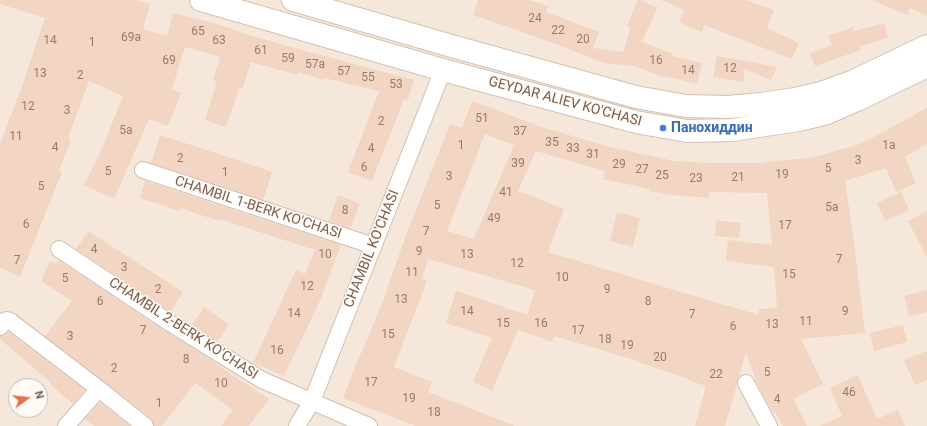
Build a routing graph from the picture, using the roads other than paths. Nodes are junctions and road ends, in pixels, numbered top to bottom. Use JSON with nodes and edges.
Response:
{"nodes":[{"id":1,"x":201,"y":0,"type":"edge"},
{"id":2,"x":293,"y":0,"type":"edge"},
{"id":3,"x":448,"y":45,"type":"junction"},
{"id":4,"x":927,"y":46,"type":"edge"},
{"id":5,"x":927,"y":66,"type":"edge"},
{"id":6,"x":443,"y":70,"type":"junction"},
{"id":7,"x":143,"y":170,"type":"dead end"},
{"id":8,"x":374,"y":246,"type":"junction"},
{"id":9,"x":59,"y":249,"type":"dead end"},
{"id":10,"x":0,"y":326,"type":"edge"},
{"id":11,"x":746,"y":383,"type":"dead end"},
{"id":12,"x":99,"y":389,"type":"junction"},
{"id":13,"x":312,"y":401,"type":"junction"},
{"id":14,"x":66,"y":426,"type":"edge"},
{"id":15,"x":145,"y":426,"type":"edge"},
{"id":16,"x":297,"y":426,"type":"edge"},
{"id":17,"x":369,"y":426,"type":"edge"},
{"id":18,"x":769,"y":426,"type":"edge"}],
"edges":[{"from":1,"to":6,"type":"main road","name":"GEYDAR ALIEV KO'CHASI"},
{"from":2,"to":3,"type":"main road","name":"GEYDAR ALIEV KO'CHASI"},
{"from":3,"to":4,"type":"main road","name":"GEYDAR ALIEV KO'CHASI"},
{"from":3,"to":6,"type":"main road"},
{"from":5,"to":6,"type":"main road","name":"GEYDAR ALIEV KO'CHASI"},
{"from":6,"to":8,"type":"street","name":"CHAMBIL KO'CHASI"},
{"from":7,"to":8,"type":"street","name":"CHAMBIL 1-BERK KO'CHASI"},
{"from":8,"to":13,"type":"street","name":"CHAMBIL KO'CHASI"},
{"from":9,"to":13,"type":"street","name":"CHAMBIL 2-BERK KO'CHASI"},
{"from":10,"to":12,"type":"street"},
{"from":11,"to":18,"type":"street"},
{"from":12,"to":14,"type":"street"},
{"from":12,"to":15,"type":"street"},
{"from":13,"to":16,"type":"street","name":"CHAMBIL KO'CHASI"},
{"from":13,"to":17,"type":"street","name":"CHAMBIL 2-BERK KO'CHASI"}]}
